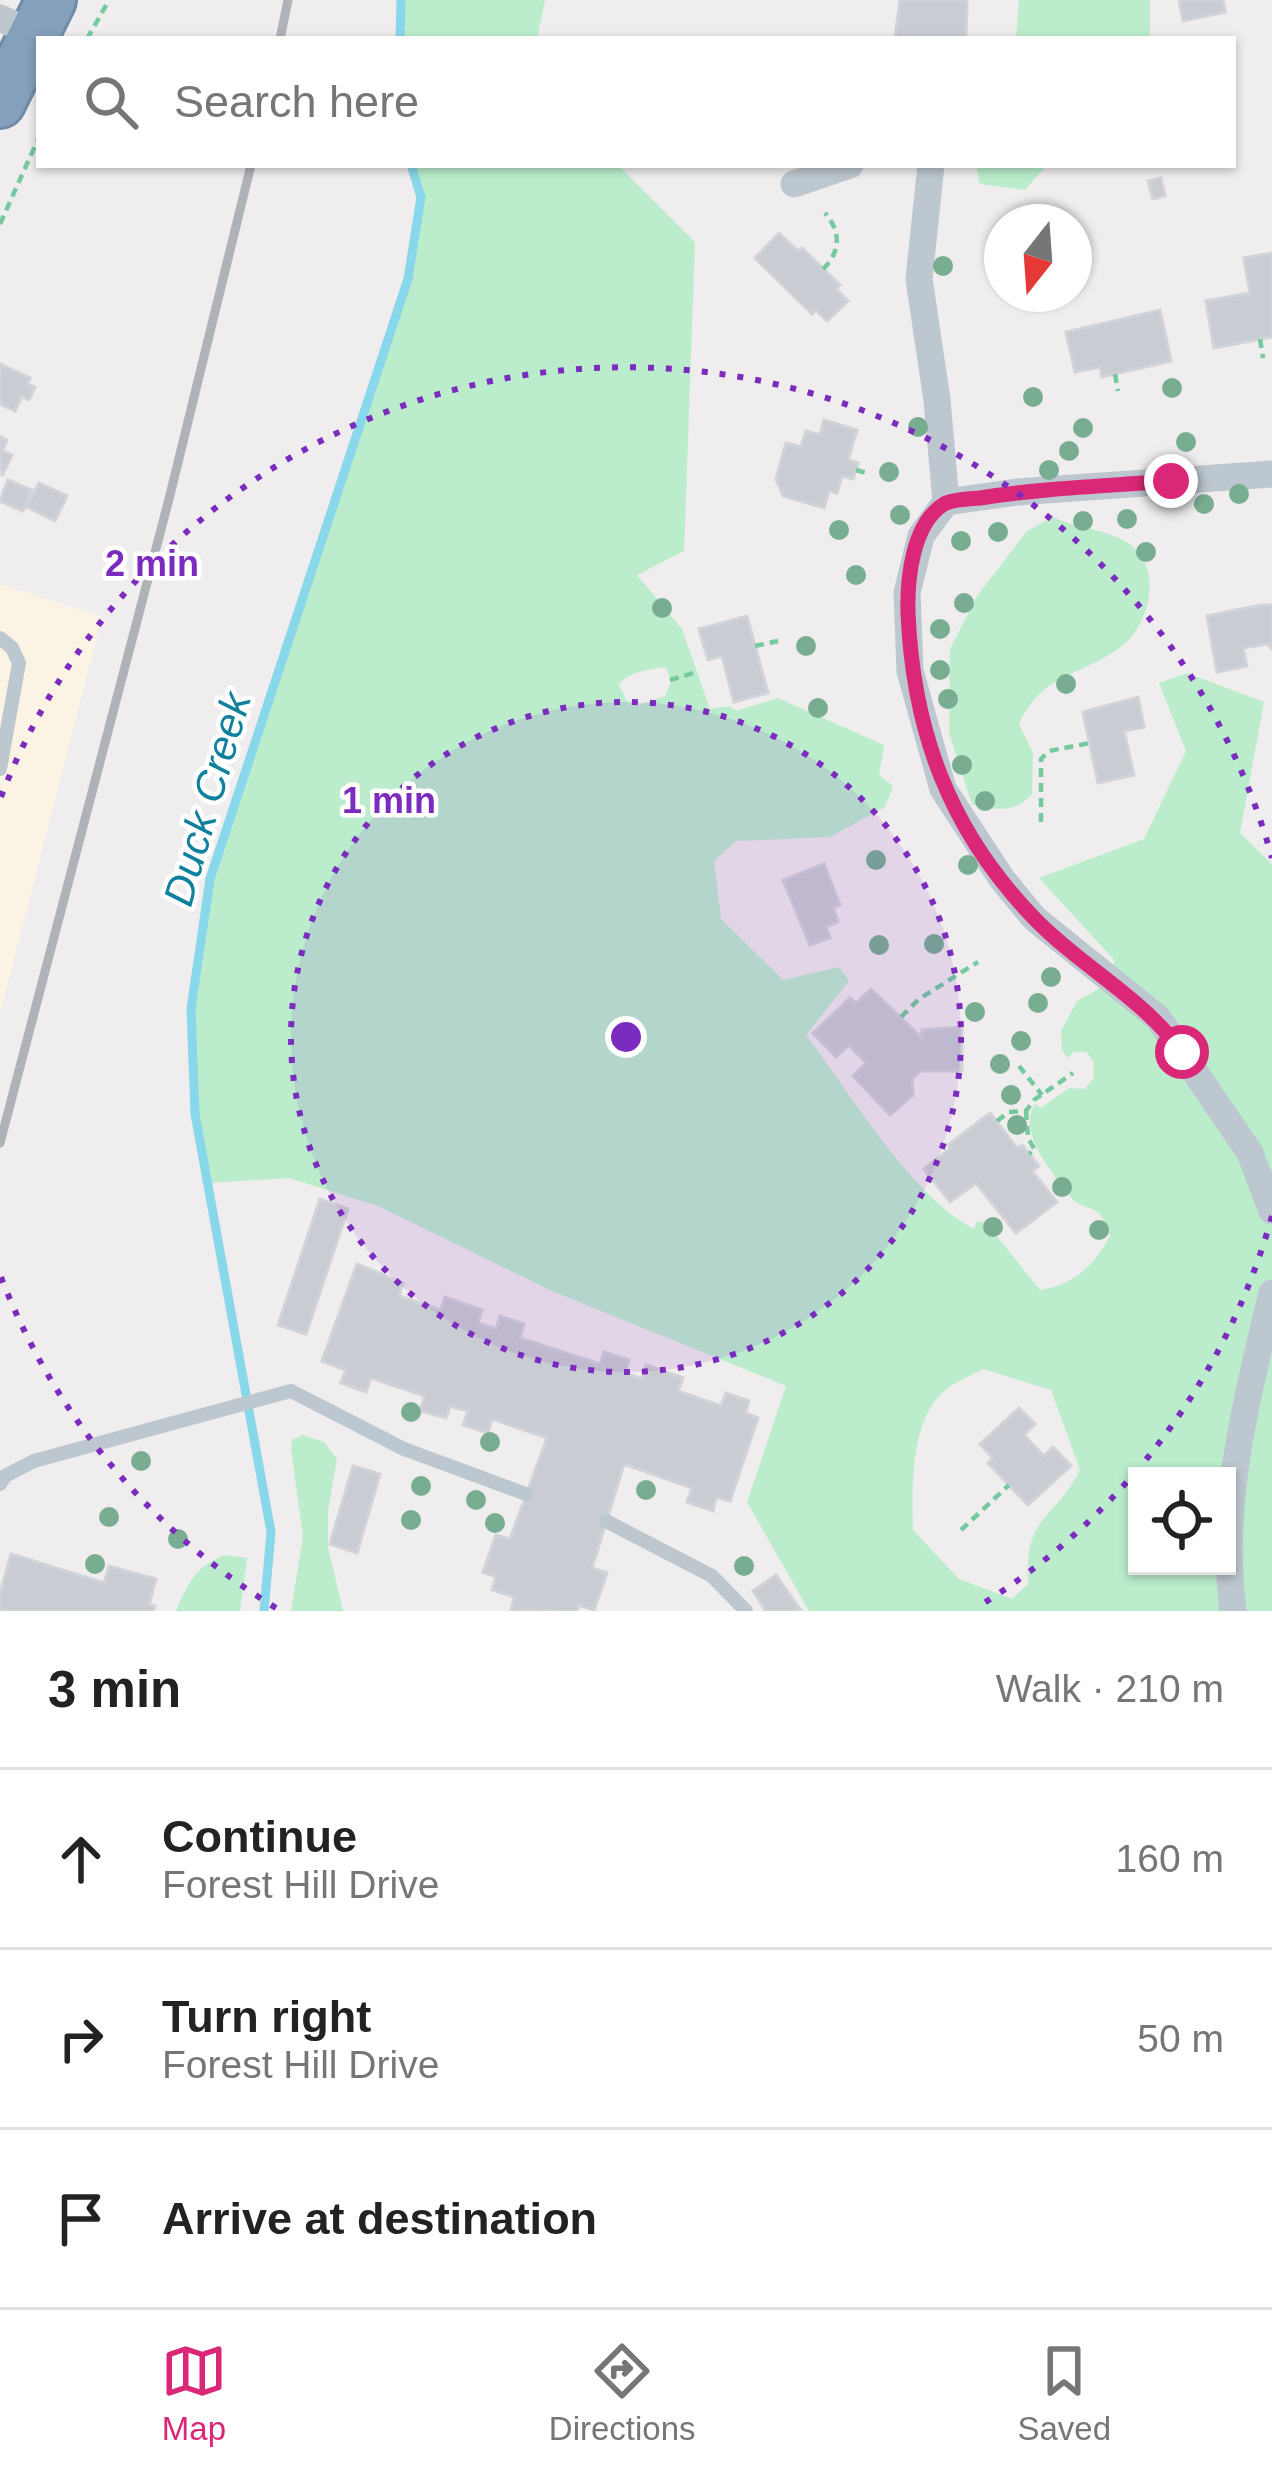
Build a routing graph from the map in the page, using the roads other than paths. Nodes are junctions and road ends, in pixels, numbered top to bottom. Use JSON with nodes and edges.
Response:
{"nodes":[{"id":1,"x":28,"y":17,"type":"edge"},
{"id":2,"x":0,"y":104,"type":"edge"},
{"id":3,"x":841,"y":168,"type":"edge"},
{"id":4,"x":931,"y":168,"type":"edge"},
{"id":5,"x":794,"y":184,"type":"dead end"},
{"id":6,"x":1272,"y":474,"type":"edge"},
{"id":7,"x":946,"y":502,"type":"junction"},
{"id":8,"x":0,"y":638,"type":"edge"},
{"id":9,"x":0,"y":769,"type":"edge"},
{"id":10,"x":1272,"y":1211,"type":"edge"},
{"id":11,"x":1272,"y":1293,"type":"edge"},
{"id":12,"x":0,"y":1484,"type":"edge"},
{"id":13,"x":526,"y":1494,"type":"dead end"},
{"id":14,"x":606,"y":1521,"type":"dead end"},
{"id":15,"x":746,"y":1611,"type":"edge"},
{"id":16,"x":1233,"y":1611,"type":"edge"}],
"edges":[{"from":1,"to":2,"type":"highway"},
{"from":3,"to":5,"type":"street"},
{"from":4,"to":7,"type":"street"},
{"from":6,"to":7,"type":"street"},
{"from":7,"to":10,"type":"street"},
{"from":8,"to":9,"type":"lane"},
{"from":11,"to":16,"type":"street"},
{"from":12,"to":13,"type":"lane"},
{"from":14,"to":15,"type":"lane"}]}
